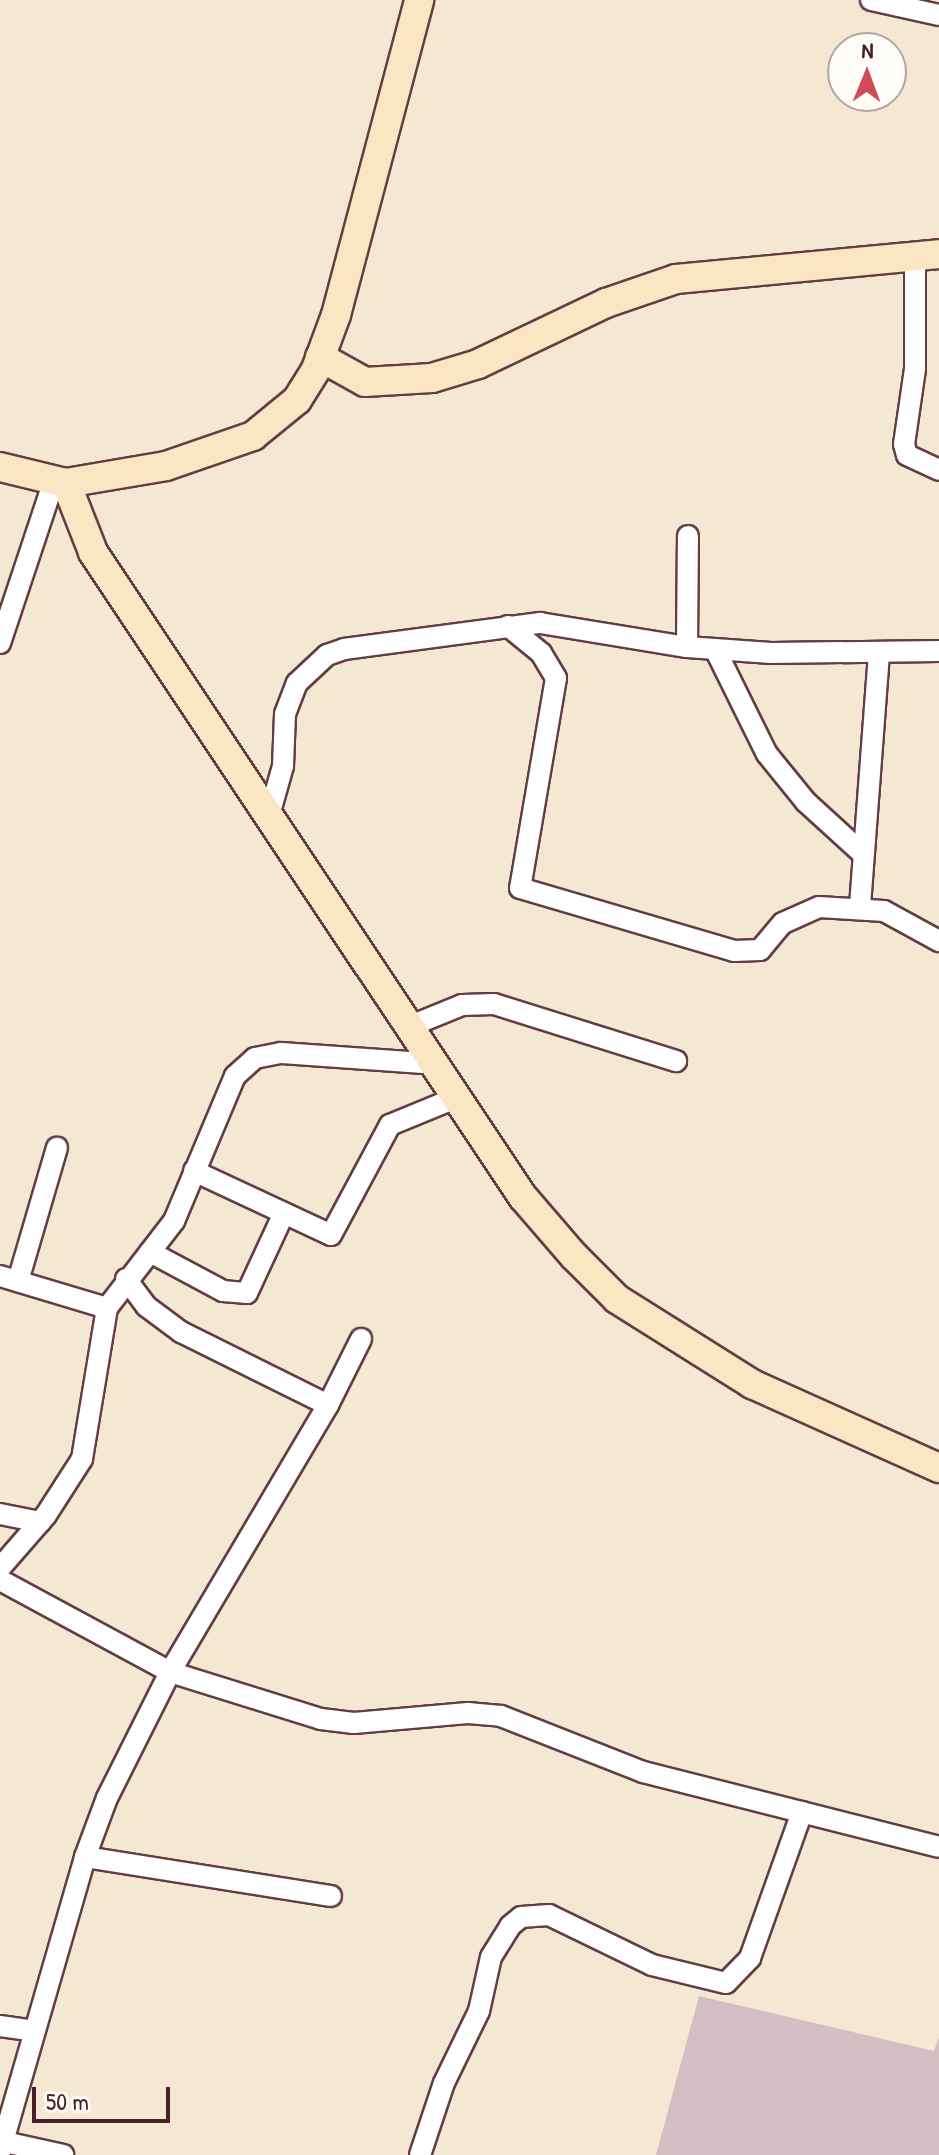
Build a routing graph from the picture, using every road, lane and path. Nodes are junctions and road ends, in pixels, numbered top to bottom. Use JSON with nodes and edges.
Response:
{"nodes":[{"id":1,"x":419,"y":0,"type":"edge"},
{"id":2,"x":871,"y":0,"type":"edge"},
{"id":3,"x":939,"y":15,"type":"edge"},
{"id":4,"x":927,"y":255,"type":"edge"},
{"id":5,"x":320,"y":357,"type":"junction"},
{"id":6,"x":0,"y":467,"type":"edge"},
{"id":7,"x":939,"y":470,"type":"edge"},
{"id":8,"x":60,"y":482,"type":"junction"},
{"id":9,"x":688,"y":536,"type":"dead end"},
{"id":10,"x":508,"y":626,"type":"junction"},
{"id":11,"x":0,"y":643,"type":"edge"},
{"id":12,"x":687,"y":647,"type":"junction"},
{"id":13,"x":715,"y":649,"type":"junction"},
{"id":14,"x":939,"y":651,"type":"edge"},
{"id":15,"x":879,"y":654,"type":"junction"},
{"id":16,"x":270,"y":812,"type":"junction"},
{"id":17,"x":861,"y":852,"type":"junction"},
{"id":18,"x":860,"y":906,"type":"junction"},
{"id":19,"x":939,"y":941,"type":"edge"},
{"id":20,"x":413,"y":1025,"type":"junction"},
{"id":21,"x":676,"y":1061,"type":"dead end"},
{"id":22,"x":438,"y":1064,"type":"junction"},
{"id":23,"x":458,"y":1097,"type":"junction"},
{"id":24,"x":57,"y":1148,"type":"dead end"},
{"id":25,"x":194,"y":1171,"type":"junction"},
{"id":26,"x":283,"y":1215,"type":"junction"},
{"id":27,"x":150,"y":1252,"type":"junction"},
{"id":28,"x":9,"y":1278,"type":"edge"},
{"id":29,"x":126,"y":1279,"type":"junction"},
{"id":30,"x":107,"y":1308,"type":"junction"},
{"id":31,"x":361,"y":1339,"type":"dead end"},
{"id":32,"x":328,"y":1405,"type":"junction"},
{"id":33,"x":939,"y":1468,"type":"edge"},
{"id":34,"x":0,"y":1514,"type":"edge"},
{"id":35,"x":40,"y":1522,"type":"junction"},
{"id":36,"x":0,"y":1568,"type":"edge"},
{"id":37,"x":0,"y":1580,"type":"edge"},
{"id":38,"x":170,"y":1672,"type":"junction"},
{"id":39,"x":802,"y":1812,"type":"junction"},
{"id":40,"x":939,"y":1847,"type":"edge"},
{"id":41,"x":85,"y":1857,"type":"junction"},
{"id":42,"x":331,"y":1896,"type":"dead end"},
{"id":43,"x":0,"y":2026,"type":"edge"},
{"id":44,"x":35,"y":2031,"type":"junction"},
{"id":45,"x":1,"y":2144,"type":"edge"},
{"id":46,"x":63,"y":2155,"type":"edge"},
{"id":47,"x":420,"y":2155,"type":"edge"}],
"edges":[{"from":1,"to":5,"type":"street"},
{"from":2,"to":3,"type":"street"},
{"from":4,"to":5,"type":"street"},
{"from":4,"to":7,"type":"street"},
{"from":5,"to":8,"type":"street"},
{"from":6,"to":8,"type":"street"},
{"from":8,"to":11,"type":"street"},
{"from":8,"to":16,"type":"street"},
{"from":9,"to":12,"type":"street"},
{"from":10,"to":12,"type":"street"},
{"from":10,"to":16,"type":"street"},
{"from":10,"to":18,"type":"street"},
{"from":12,"to":13,"type":"street"},
{"from":13,"to":15,"type":"street"},
{"from":13,"to":17,"type":"street"},
{"from":14,"to":15,"type":"street"},
{"from":15,"to":17,"type":"street"},
{"from":16,"to":20,"type":"street"},
{"from":17,"to":18,"type":"street"},
{"from":18,"to":19,"type":"street"},
{"from":20,"to":21,"type":"street"},
{"from":20,"to":22,"type":"street"},
{"from":22,"to":23,"type":"street"},
{"from":22,"to":25,"type":"street"},
{"from":23,"to":26,"type":"street"},
{"from":23,"to":33,"type":"street"},
{"from":24,"to":28,"type":"street"},
{"from":25,"to":26,"type":"street"},
{"from":25,"to":27,"type":"street"},
{"from":26,"to":27,"type":"street"},
{"from":27,"to":29,"type":"street"},
{"from":28,"to":30,"type":"street"},
{"from":29,"to":30,"type":"street"},
{"from":29,"to":32,"type":"street"},
{"from":30,"to":35,"type":"street"},
{"from":31,"to":32,"type":"street"},
{"from":32,"to":38,"type":"street"},
{"from":34,"to":35,"type":"street"},
{"from":35,"to":36,"type":"street"},
{"from":37,"to":38,"type":"street"},
{"from":38,"to":39,"type":"street"},
{"from":38,"to":41,"type":"street"},
{"from":39,"to":40,"type":"street"},
{"from":39,"to":47,"type":"street"},
{"from":41,"to":42,"type":"street"},
{"from":41,"to":44,"type":"street"},
{"from":43,"to":44,"type":"street"},
{"from":44,"to":45,"type":"street"},
{"from":45,"to":46,"type":"street"}]}
